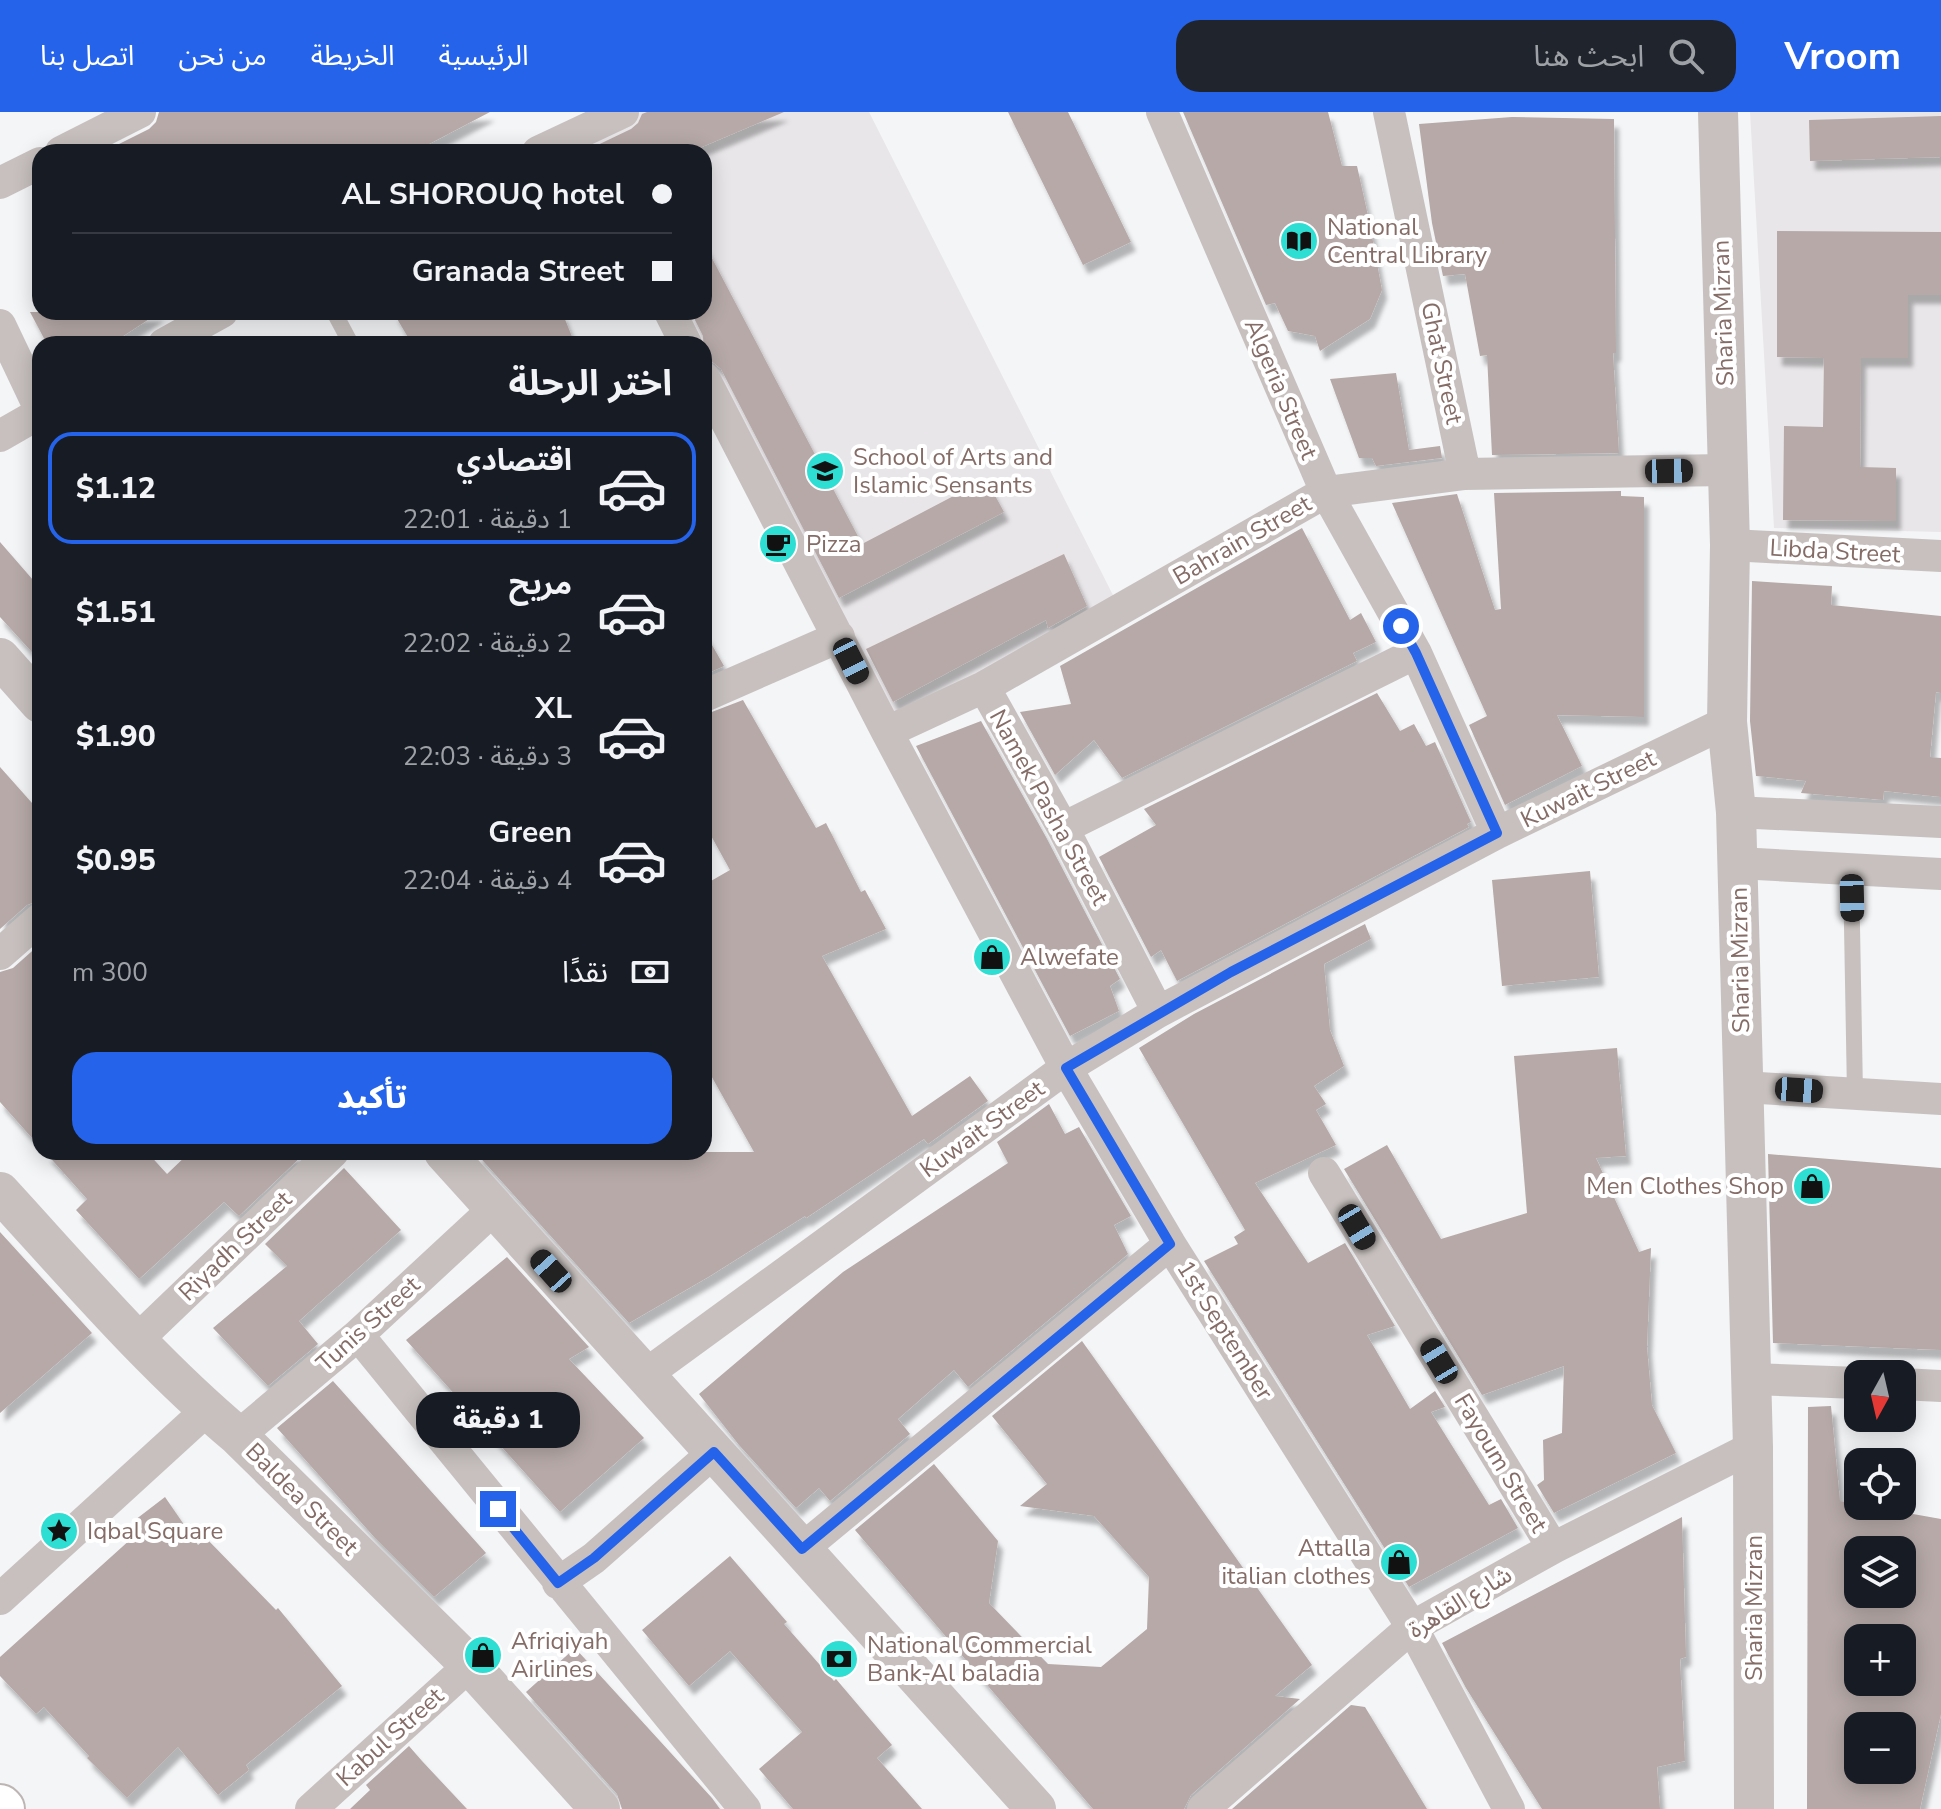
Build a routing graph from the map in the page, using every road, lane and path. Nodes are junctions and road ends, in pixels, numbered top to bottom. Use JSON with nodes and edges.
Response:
{"nodes":[{"id":1,"x":140,"y":112,"type":"edge"},
{"id":2,"x":623,"y":112,"type":"edge"},
{"id":3,"x":1162,"y":112,"type":"edge"},
{"id":4,"x":1389,"y":112,"type":"edge"},
{"id":5,"x":1718,"y":112,"type":"edge"},
{"id":6,"x":577,"y":132,"type":"edge"},
{"id":7,"x":77,"y":144,"type":"edge"},
{"id":8,"x":554,"y":144,"type":"edge"},
{"id":9,"x":32,"y":167,"type":"edge"},
{"id":10,"x":0,"y":183,"type":"edge"},
{"id":11,"x":208,"y":320,"type":"edge"},
{"id":12,"x":0,"y":325,"type":"edge"},
{"id":13,"x":178,"y":336,"type":"edge"},
{"id":14,"x":712,"y":393,"type":"edge"},
{"id":15,"x":32,"y":394,"type":"edge"},
{"id":16,"x":32,"y":416,"type":"edge"},
{"id":17,"x":0,"y":436,"type":"edge"},
{"id":18,"x":1728,"y":470,"type":"junction"},
{"id":19,"x":1465,"y":474,"type":"junction"},
{"id":20,"x":1326,"y":492,"type":"junction"},
{"id":21,"x":1730,"y":545,"type":"junction"},
{"id":22,"x":1941,"y":556,"type":"edge"},
{"id":23,"x":839,"y":637,"type":"junction"},
{"id":24,"x":1416,"y":653,"type":"junction"},
{"id":25,"x":0,"y":658,"type":"edge"},
{"id":26,"x":984,"y":687,"type":"junction"},
{"id":27,"x":712,"y":693,"type":"edge"},
{"id":28,"x":32,"y":694,"type":"edge"},
{"id":29,"x":1727,"y":722,"type":"junction"},
{"id":30,"x":887,"y":732,"type":"junction"},
{"id":31,"x":1736,"y":812,"type":"junction"},
{"id":32,"x":1941,"y":822,"type":"edge"},
{"id":33,"x":1063,"y":828,"type":"junction"},
{"id":34,"x":1497,"y":833,"type":"junction"},
{"id":35,"x":1738,"y":863,"type":"junction"},
{"id":36,"x":1851,"y":870,"type":"junction"},
{"id":37,"x":1941,"y":874,"type":"edge"},
{"id":38,"x":32,"y":926,"type":"edge"},
{"id":39,"x":0,"y":954,"type":"edge"},
{"id":40,"x":1158,"y":1012,"type":"junction"},
{"id":41,"x":1066,"y":1068,"type":"junction"},
{"id":42,"x":1743,"y":1087,"type":"junction"},
{"id":43,"x":1855,"y":1094,"type":"junction"},
{"id":44,"x":1941,"y":1098,"type":"edge"},
{"id":45,"x":325,"y":1160,"type":"edge"},
{"id":46,"x":451,"y":1160,"type":"edge"},
{"id":47,"x":1324,"y":1173,"type":"dead end"},
{"id":48,"x":0,"y":1192,"type":"edge"},
{"id":49,"x":495,"y":1208,"type":"junction"},
{"id":50,"x":1170,"y":1244,"type":"junction"},
{"id":51,"x":358,"y":1335,"type":"junction"},
{"id":52,"x":136,"y":1341,"type":"junction"},
{"id":53,"x":645,"y":1375,"type":"junction"},
{"id":54,"x":1751,"y":1379,"type":"junction"},
{"id":55,"x":1844,"y":1382,"type":"edge"},
{"id":56,"x":1916,"y":1385,"type":"edge"},
{"id":57,"x":1941,"y":1386,"type":"edge"},
{"id":58,"x":207,"y":1410,"type":"junction"},
{"id":59,"x":238,"y":1436,"type":"junction"},
{"id":60,"x":1753,"y":1447,"type":"junction"},
{"id":61,"x":714,"y":1452,"type":"junction"},
{"id":62,"x":1553,"y":1548,"type":"junction"},
{"id":63,"x":802,"y":1549,"type":"junction"},
{"id":64,"x":558,"y":1583,"type":"junction"},
{"id":65,"x":0,"y":1599,"type":"edge"},
{"id":66,"x":1412,"y":1627,"type":"junction"},
{"id":67,"x":470,"y":1665,"type":"junction"},
{"id":68,"x":311,"y":1809,"type":"edge"},
{"id":69,"x":600,"y":1809,"type":"edge"},
{"id":70,"x":745,"y":1809,"type":"edge"},
{"id":71,"x":1036,"y":1809,"type":"edge"},
{"id":72,"x":1203,"y":1809,"type":"edge"},
{"id":73,"x":1509,"y":1809,"type":"edge"},
{"id":74,"x":1754,"y":1809,"type":"edge"}],
"edges":[{"from":1,"to":7,"type":"street"},
{"from":2,"to":6,"type":"street"},
{"from":3,"to":20,"type":"street","name":"Algeria Street"},
{"from":4,"to":19,"type":"street","name":"Ghat Street"},
{"from":5,"to":18,"type":"street","name":"Sharia Mizran"},
{"from":6,"to":8,"type":"street"},
{"from":9,"to":10,"type":"street"},
{"from":11,"to":13,"type":"street"},
{"from":12,"to":15,"type":"street"},
{"from":14,"to":23,"type":"street","name":"1st September"},
{"from":16,"to":17,"type":"street"},
{"from":18,"to":19,"type":"street","name":"Bahrain Street"},
{"from":18,"to":21,"type":"street","name":"Sharia Mizran"},
{"from":19,"to":20,"type":"street","name":"Bahrain Street"},
{"from":20,"to":24,"type":"street","name":"Algeria Street"},
{"from":20,"to":26,"type":"street","name":"Bahrain Street"},
{"from":21,"to":22,"type":"street","name":"Libda Street"},
{"from":21,"to":29,"type":"street","name":"Sharia Mizran"},
{"from":23,"to":27,"type":"street"},
{"from":23,"to":30,"type":"street","name":"1st September"},
{"from":24,"to":33,"type":"street"},
{"from":24,"to":34,"type":"street","name":"Algeria Street"},
{"from":25,"to":28,"type":"street"},
{"from":26,"to":30,"type":"street","name":"Bahrain Street"},
{"from":26,"to":33,"type":"street","name":"Namek Pasha Street"},
{"from":29,"to":31,"type":"street","name":"Sharia Mizran"},
{"from":29,"to":34,"type":"street","name":"Kuwait Street"},
{"from":30,"to":41,"type":"street","name":"1st September"},
{"from":31,"to":32,"type":"street"},
{"from":31,"to":35,"type":"street","name":"Sharia Mizran"},
{"from":33,"to":40,"type":"street","name":"Namek Pasha Street"},
{"from":34,"to":40,"type":"street","name":"Kuwait Street"},
{"from":35,"to":36,"type":"street"},
{"from":35,"to":42,"type":"street","name":"Sharia Mizran"},
{"from":36,"to":37,"type":"street"},
{"from":36,"to":43,"type":"lane"},
{"from":38,"to":39,"type":"street"},
{"from":40,"to":41,"type":"street","name":"Kuwait Street"},
{"from":41,"to":50,"type":"street","name":"1st September"},
{"from":41,"to":53,"type":"street","name":"Kuwait Street"},
{"from":42,"to":43,"type":"street"},
{"from":42,"to":54,"type":"street","name":"Sharia Mizran"},
{"from":43,"to":44,"type":"street"},
{"from":45,"to":52,"type":"street","name":"Riyadh Street"},
{"from":46,"to":49,"type":"street"},
{"from":47,"to":62,"type":"street","name":"Fayoum Street"},
{"from":48,"to":52,"type":"street","name":"Baldea Street"},
{"from":49,"to":51,"type":"street","name":"Tunis Street"},
{"from":49,"to":53,"type":"street"},
{"from":50,"to":63,"type":"street"},
{"from":50,"to":66,"type":"street","name":"1st September"},
{"from":51,"to":59,"type":"street","name":"Tunis Street"},
{"from":51,"to":64,"type":"street"},
{"from":52,"to":58,"type":"street","name":"Baldea Street"},
{"from":53,"to":61,"type":"street"},
{"from":54,"to":55,"type":"street"},
{"from":54,"to":60,"type":"street","name":"Sharia Mizran"},
{"from":56,"to":57,"type":"street"},
{"from":58,"to":59,"type":"street","name":"Baldea Street"},
{"from":58,"to":65,"type":"street"},
{"from":59,"to":67,"type":"street","name":"Baldea Street"},
{"from":60,"to":62,"type":"street","name":"شارع القاهرة"},
{"from":60,"to":74,"type":"street","name":"Sharia Mizran"},
{"from":61,"to":63,"type":"street"},
{"from":61,"to":64,"type":"street"},
{"from":62,"to":66,"type":"street","name":"شارع القاهرة"},
{"from":63,"to":71,"type":"street"},
{"from":64,"to":70,"type":"street"},
{"from":66,"to":72,"type":"street","name":"شارع القاهرة"},
{"from":66,"to":73,"type":"street","name":"1st September"},
{"from":67,"to":68,"type":"street","name":"Kabul Street"},
{"from":67,"to":69,"type":"street","name":"Baldea Street"}]}
